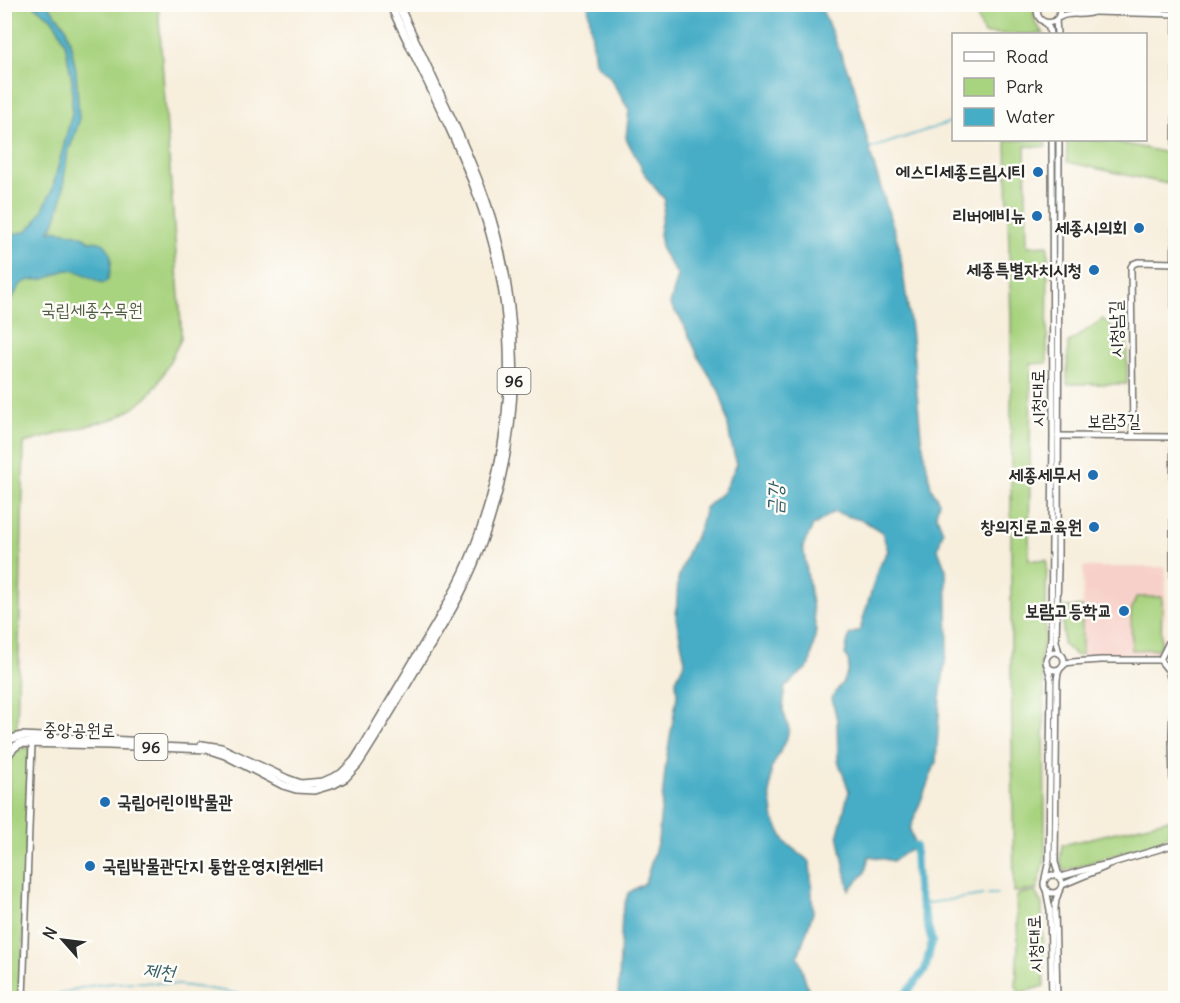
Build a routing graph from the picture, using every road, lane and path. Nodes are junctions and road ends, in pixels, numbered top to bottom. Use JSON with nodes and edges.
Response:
{"nodes":[{"id":1,"x":390,"y":4,"type":"edge"},
{"id":2,"x":398,"y":4,"type":"edge"},
{"id":3,"x":1039,"y":4,"type":"edge"},
{"id":4,"x":1058,"y":4,"type":"edge"},
{"id":5,"x":1093,"y":12,"type":"junction"},
{"id":6,"x":1176,"y":13,"type":"edge"},
{"id":7,"x":1057,"y":19,"type":"junction"},
{"id":8,"x":1044,"y":22,"type":"junction"},
{"id":9,"x":1050,"y":33,"type":"edge"},
{"id":10,"x":1057,"y":33,"type":"edge"},
{"id":11,"x":1052,"y":141,"type":"edge"},
{"id":12,"x":1059,"y":141,"type":"edge"},
{"id":13,"x":1175,"y":263,"type":"edge"},
{"id":14,"x":1056,"y":436,"type":"junction"},
{"id":15,"x":1132,"y":436,"type":"junction"},
{"id":16,"x":1174,"y":436,"type":"edge"},
{"id":17,"x":1174,"y":631,"type":"junction"},
{"id":18,"x":1048,"y":655,"type":"junction"},
{"id":19,"x":1061,"y":655,"type":"junction"},
{"id":20,"x":1101,"y":660,"type":"junction"},
{"id":21,"x":1161,"y":660,"type":"junction"},
{"id":22,"x":1048,"y":668,"type":"junction"},
{"id":23,"x":1061,"y":668,"type":"junction"},
{"id":24,"x":1173,"y":687,"type":"junction"},
{"id":25,"x":4,"y":744,"type":"edge"},
{"id":26,"x":32,"y":744,"type":"junction"},
{"id":27,"x":368,"y":744,"type":"junction"},
{"id":28,"x":4,"y":778,"type":"edge"},
{"id":29,"x":313,"y":787,"type":"junction"},
{"id":30,"x":1176,"y":812,"type":"edge"},
{"id":31,"x":1176,"y":844,"type":"edge"},
{"id":32,"x":1110,"y":864,"type":"junction"},
{"id":33,"x":1059,"y":877,"type":"junction"},
{"id":34,"x":1045,"y":878,"type":"junction"},
{"id":35,"x":1061,"y":888,"type":"junction"},
{"id":36,"x":1046,"y":889,"type":"junction"},
{"id":37,"x":23,"y":999,"type":"edge"},
{"id":38,"x":1052,"y":999,"type":"edge"},
{"id":39,"x":1058,"y":999,"type":"edge"}],
"edges":[{"from":1,"to":27,"type":"main road","number":"96"},
{"from":2,"to":27,"type":"main road","number":"96"},
{"from":3,"to":8,"type":"street"},
{"from":4,"to":5,"type":"street"},
{"from":4,"to":7,"type":"street"},
{"from":5,"to":6,"type":"street"},
{"from":5,"to":7,"type":"street"},
{"from":6,"to":13,"type":"street"},
{"from":7,"to":8,"type":"street"},
{"from":7,"to":10,"type":"street"},
{"from":8,"to":9,"type":"street"},
{"from":11,"to":14,"type":"street","name":"시청대로"},
{"from":12,"to":14,"type":"street","name":"시청대로"},
{"from":13,"to":15,"type":"street","name":"시청남길"},
{"from":13,"to":16,"type":"street"},
{"from":14,"to":15,"type":"street","name":"보람3길"},
{"from":14,"to":18,"type":"street","name":"시청대로"},
{"from":14,"to":19,"type":"street","name":"시청대로"},
{"from":15,"to":16,"type":"street","name":"보람3길"},
{"from":16,"to":17,"type":"street"},
{"from":17,"to":21,"type":"street"},
{"from":17,"to":24,"type":"street"},
{"from":18,"to":19,"type":"street"},
{"from":18,"to":22,"type":"street"},
{"from":19,"to":20,"type":"street"},
{"from":19,"to":23,"type":"street"},
{"from":20,"to":21,"type":"street"},
{"from":20,"to":23,"type":"street"},
{"from":21,"to":24,"type":"street"},
{"from":22,"to":23,"type":"street"},
{"from":22,"to":34,"type":"street"},
{"from":23,"to":33,"type":"street"},
{"from":24,"to":30,"type":"street"},
{"from":25,"to":29,"type":"main road","name":"중앙공원로","number":"96"},
{"from":26,"to":28,"type":"main road","name":"중앙공원로","number":"96"},
{"from":26,"to":29,"type":"main road","name":"중앙공원로","number":"96"},
{"from":26,"to":37,"type":"street"},
{"from":27,"to":29,"type":"main road","number":"96"},
{"from":31,"to":32,"type":"street"},
{"from":32,"to":33,"type":"street"},
{"from":32,"to":35,"type":"street"},
{"from":33,"to":34,"type":"street"},
{"from":33,"to":35,"type":"street"},
{"from":34,"to":36,"type":"street"},
{"from":35,"to":36,"type":"street"},
{"from":35,"to":39,"type":"street","name":"시청대로"},
{"from":36,"to":38,"type":"street","name":"시청대로"}]}
